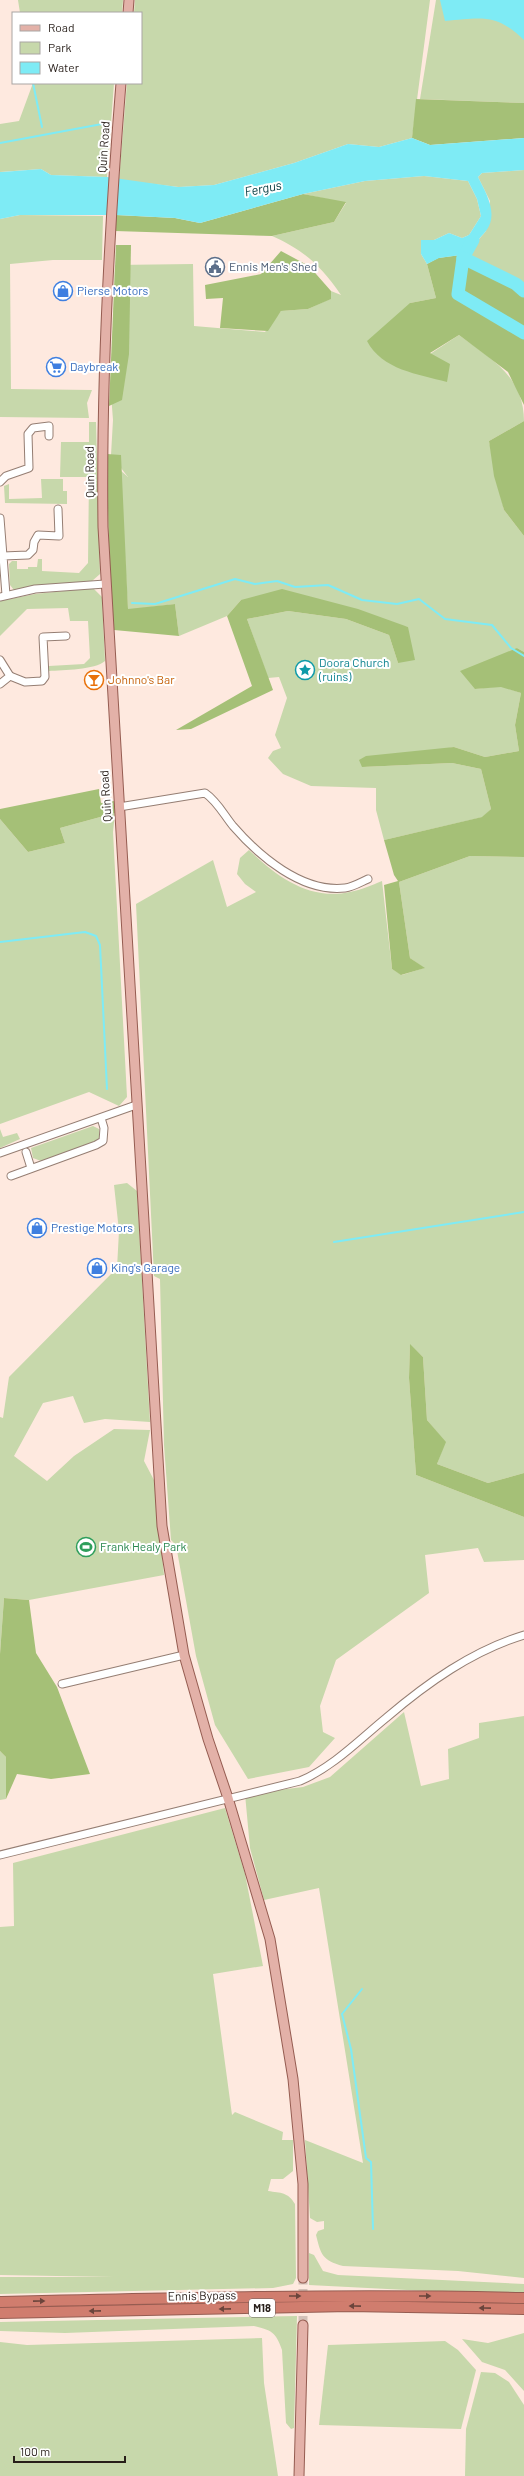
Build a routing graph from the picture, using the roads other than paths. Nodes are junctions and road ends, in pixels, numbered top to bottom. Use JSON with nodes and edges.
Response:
{"nodes":[{"id":1,"x":130,"y":0,"type":"edge"},
{"id":2,"x":128,"y":12,"type":"edge"},
{"id":3,"x":121,"y":84,"type":"edge"},
{"id":4,"x":49,"y":436,"type":"dead end"},
{"id":5,"x":0,"y":482,"type":"edge"},
{"id":6,"x":58,"y":509,"type":"dead end"},
{"id":7,"x":0,"y":518,"type":"edge"},
{"id":8,"x":3,"y":556,"type":"junction"},
{"id":9,"x":105,"y":584,"type":"junction"},
{"id":10,"x":3,"y":596,"type":"edge"},
{"id":11,"x":66,"y":636,"type":"dead end"},
{"id":12,"x":0,"y":660,"type":"edge"},
{"id":13,"x":10,"y":676,"type":"junction"},
{"id":14,"x":0,"y":684,"type":"edge"},
{"id":15,"x":119,"y":807,"type":"junction"},
{"id":16,"x":368,"y":879,"type":"dead end"},
{"id":17,"x":136,"y":1105,"type":"junction"},
{"id":18,"x":101,"y":1118,"type":"junction"},
{"id":19,"x":26,"y":1152,"type":"dead end"},
{"id":20,"x":0,"y":1153,"type":"edge"},
{"id":21,"x":31,"y":1168,"type":"junction"},
{"id":22,"x":11,"y":1176,"type":"dead end"},
{"id":23,"x":524,"y":1635,"type":"edge"},
{"id":24,"x":184,"y":1655,"type":"junction"},
{"id":25,"x":62,"y":1684,"type":"dead end"},
{"id":26,"x":228,"y":1798,"type":"junction"},
{"id":27,"x":0,"y":1855,"type":"edge"},
{"id":28,"x":303,"y":2278,"type":"tunnel mouth"},
{"id":29,"x":524,"y":2298,"type":"edge"},
{"id":30,"x":0,"y":2302,"type":"edge"},
{"id":31,"x":524,"y":2309,"type":"edge"},
{"id":32,"x":0,"y":2314,"type":"edge"},
{"id":33,"x":303,"y":2325,"type":"tunnel mouth"},
{"id":34,"x":299,"y":2476,"type":"edge"}],
"edges":[{"from":1,"to":2,"type":"main road"},
{"from":3,"to":9,"type":"main road","name":"Quin Road"},
{"from":4,"to":5,"type":"street"},
{"from":6,"to":8,"type":"street"},
{"from":7,"to":8,"type":"street"},
{"from":8,"to":10,"type":"street"},
{"from":9,"to":10,"type":"street"},
{"from":9,"to":15,"type":"main road","name":"Quin Road"},
{"from":11,"to":13,"type":"street"},
{"from":12,"to":13,"type":"street"},
{"from":13,"to":14,"type":"street"},
{"from":15,"to":16,"type":"street"},
{"from":15,"to":17,"type":"main road","name":"Quin Road"},
{"from":17,"to":18,"type":"street"},
{"from":17,"to":24,"type":"main road","name":"Quin Road"},
{"from":18,"to":20,"type":"street"},
{"from":18,"to":21,"type":"street"},
{"from":19,"to":21,"type":"street"},
{"from":21,"to":22,"type":"street"},
{"from":23,"to":26,"type":"street"},
{"from":24,"to":25,"type":"street"},
{"from":24,"to":26,"type":"main road","name":"Quin Road"},
{"from":26,"to":27,"type":"street"},
{"from":26,"to":28,"type":"main road","name":"Quin Road"},
{"from":30,"to":29,"type":"highway","name":"Ennis Bypass","number":"M18","one_way":true},
{"from":31,"to":32,"type":"highway","name":"Ennis Bypass","number":"M18","one_way":true},
{"from":33,"to":34,"type":"main road"}]}
